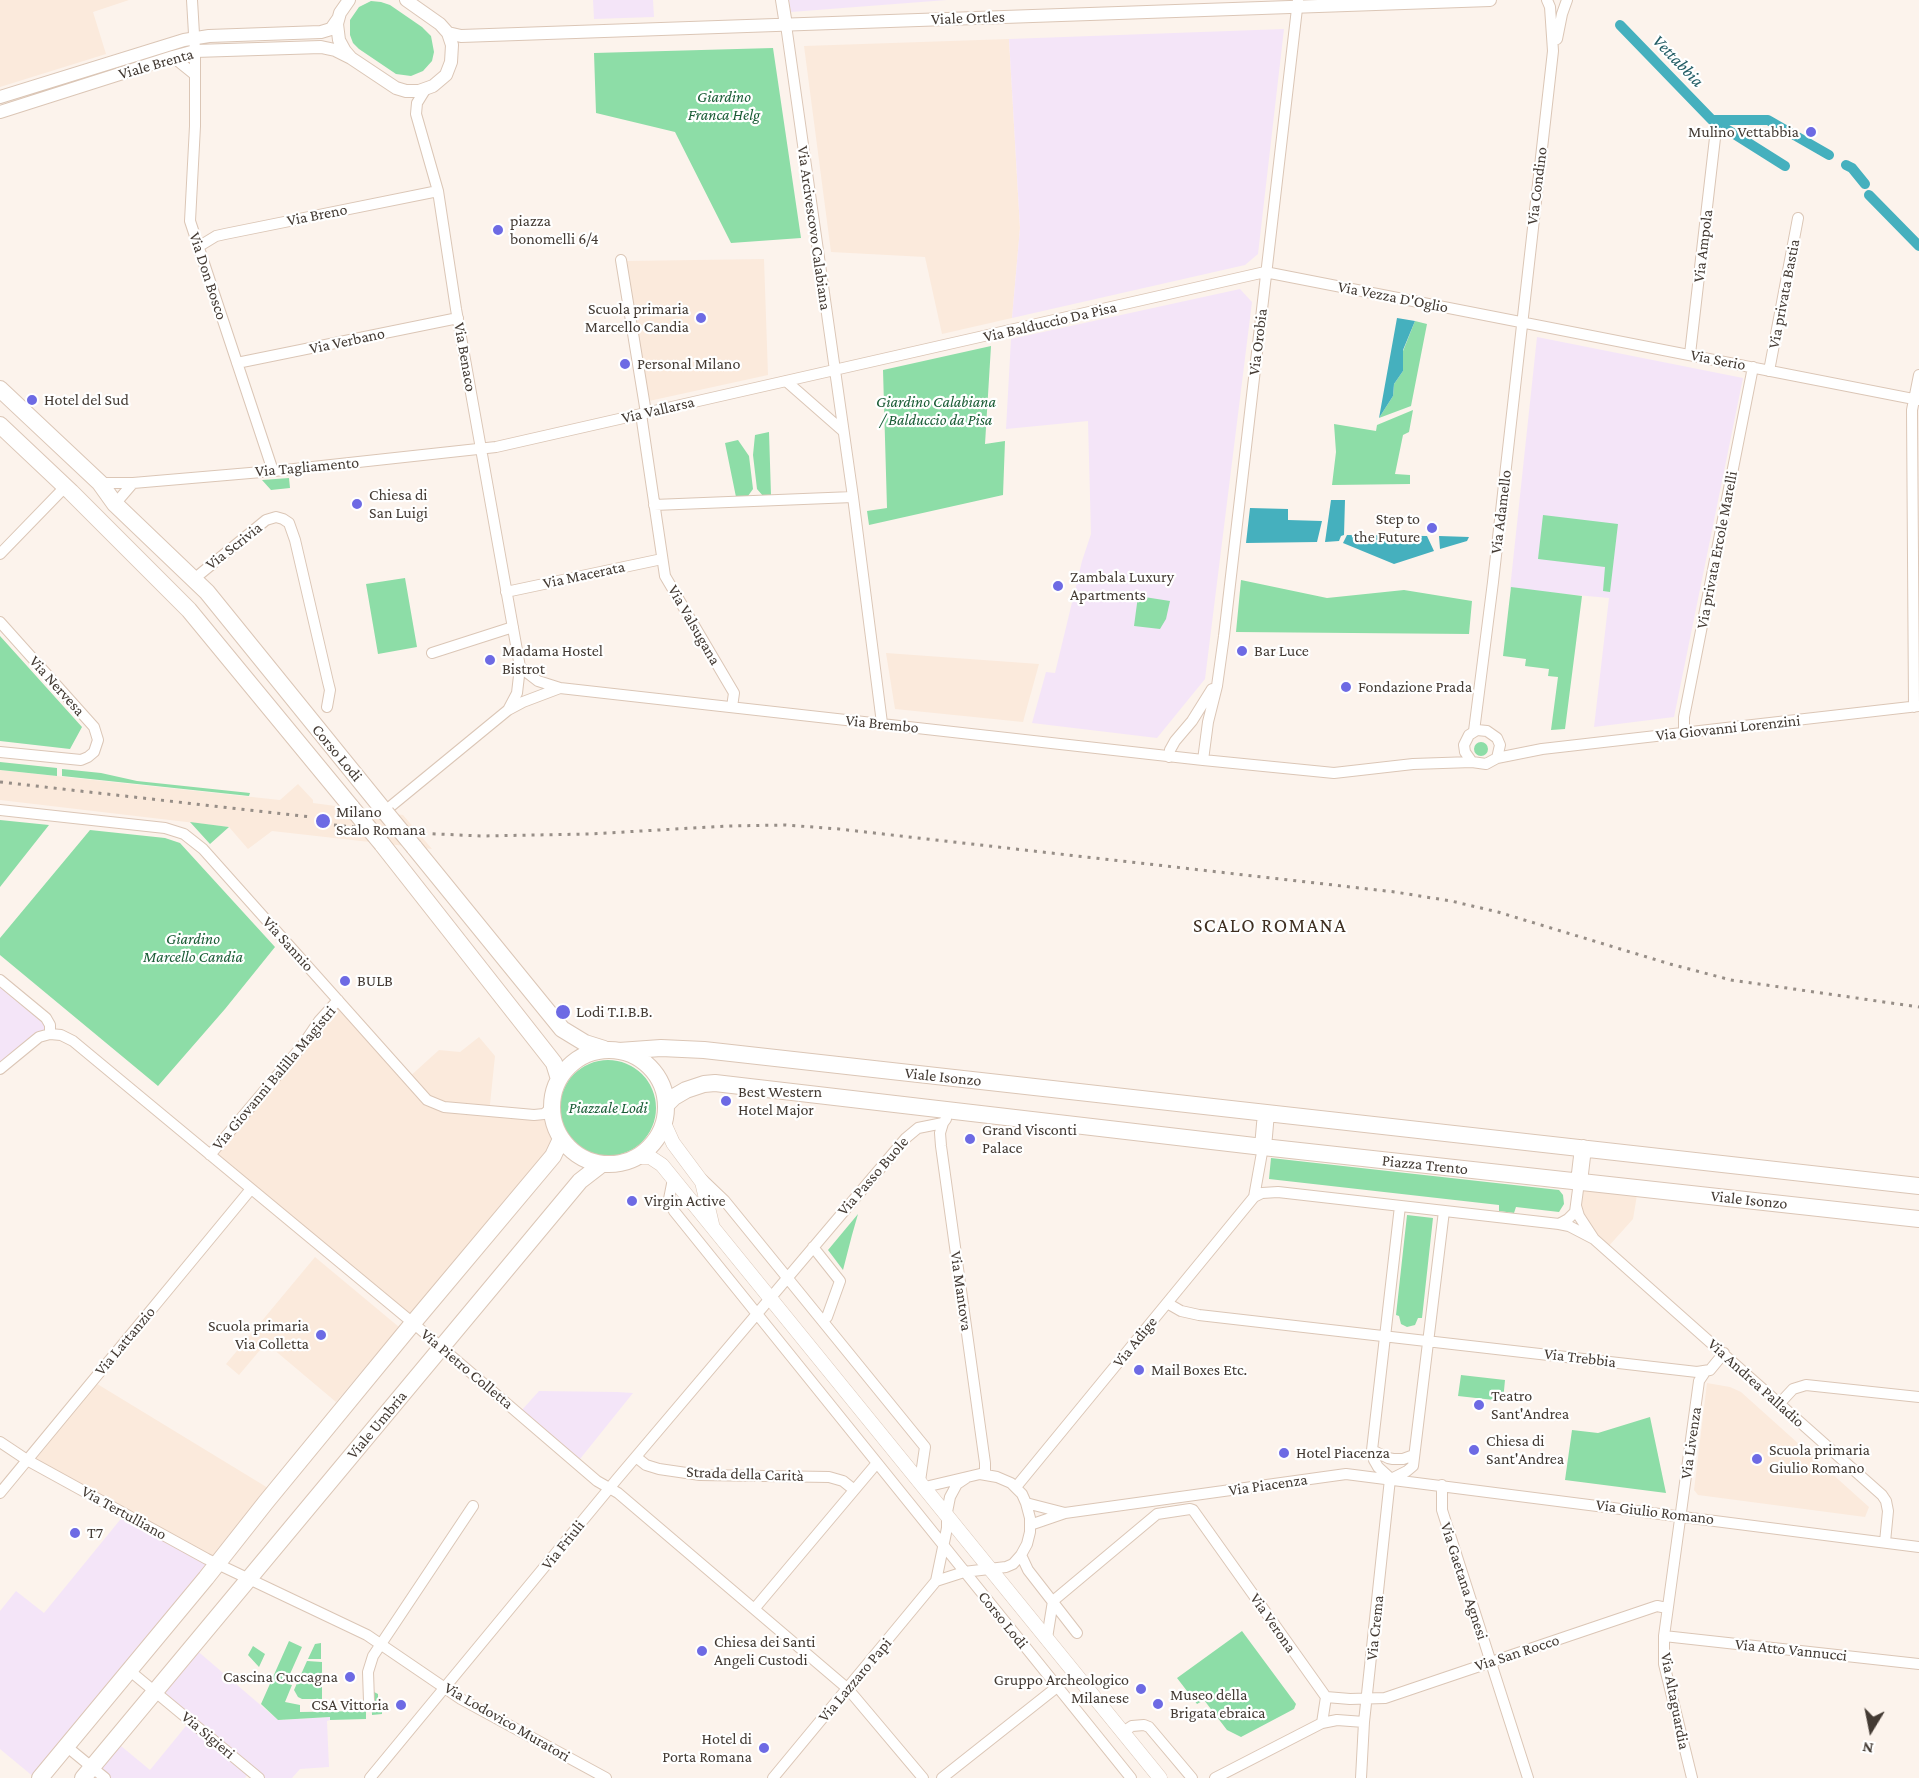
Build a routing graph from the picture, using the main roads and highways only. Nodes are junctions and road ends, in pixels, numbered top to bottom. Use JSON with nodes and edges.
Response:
{"nodes":[{"id":1,"x":0,"y":388,"type":"edge"},
{"id":2,"x":0,"y":425,"type":"edge"},
{"id":3,"x":73,"y":458,"type":"junction"},
{"id":4,"x":65,"y":487,"type":"junction"},
{"id":5,"x":115,"y":504,"type":"junction"},
{"id":6,"x":108,"y":528,"type":"junction"},
{"id":7,"x":613,"y":1050,"type":"junction"},
{"id":8,"x":559,"y":1079,"type":"junction"},
{"id":9,"x":666,"y":1105,"type":"junction"},
{"id":10,"x":1266,"y":1113,"type":"junction"},
{"id":11,"x":664,"y":1124,"type":"junction"},
{"id":12,"x":561,"y":1139,"type":"junction"},
{"id":13,"x":1583,"y":1148,"type":"junction"},
{"id":14,"x":1262,"y":1155,"type":"junction"},
{"id":15,"x":637,"y":1157,"type":"junction"},
{"id":16,"x":595,"y":1162,"type":"junction"},
{"id":17,"x":1579,"y":1182,"type":"junction"},
{"id":18,"x":1919,"y":1186,"type":"edge"},
{"id":19,"x":1919,"y":1219,"type":"edge"},
{"id":20,"x":712,"y":1226,"type":"junction"},
{"id":21,"x":93,"y":1774,"type":"edge"},
{"id":22,"x":40,"y":1778,"type":"edge"},
{"id":23,"x":1160,"y":1778,"type":"edge"}],
"edges":[{"from":1,"to":3,"type":"main road","name":"Corso Lodi"},
{"from":2,"to":4,"type":"main road","name":"Corso Lodi"},
{"from":3,"to":4,"type":"main road"},
{"from":3,"to":5,"type":"main road","name":"Corso Lodi"},
{"from":4,"to":6,"type":"main road","name":"Corso Lodi"},
{"from":5,"to":6,"type":"main road"},
{"from":5,"to":7,"type":"main road","name":"Corso Lodi","bridge":true},
{"from":6,"to":8,"type":"main road","name":"Corso Lodi","bridge":true},
{"from":7,"to":8,"type":"main road"},
{"from":7,"to":9,"type":"main road"},
{"from":7,"to":10,"type":"main road","name":"Viale Isonzo"},
{"from":8,"to":12,"type":"main road"},
{"from":9,"to":11,"type":"main road"},
{"from":9,"to":14,"type":"main road","name":"Viale Isonzo"},
{"from":10,"to":13,"type":"main road","name":"Piazza Trento"},
{"from":10,"to":14,"type":"main road"},
{"from":11,"to":15,"type":"main road"},
{"from":11,"to":20,"type":"main road","name":"Corso Lodi"},
{"from":12,"to":16,"type":"main road"},
{"from":12,"to":22,"type":"main road"},
{"from":13,"to":17,"type":"main road"},
{"from":13,"to":18,"type":"main road","name":"Viale Isonzo"},
{"from":14,"to":17,"type":"main road","name":"Piazza Trento"},
{"from":15,"to":16,"type":"main road"},
{"from":15,"to":20,"type":"main road","name":"Corso Lodi"},
{"from":16,"to":21,"type":"main road","name":"Viale Umbria"},
{"from":17,"to":19,"type":"main road","name":"Viale Isonzo"},
{"from":20,"to":23,"type":"main road","name":"Corso Lodi"}]}
